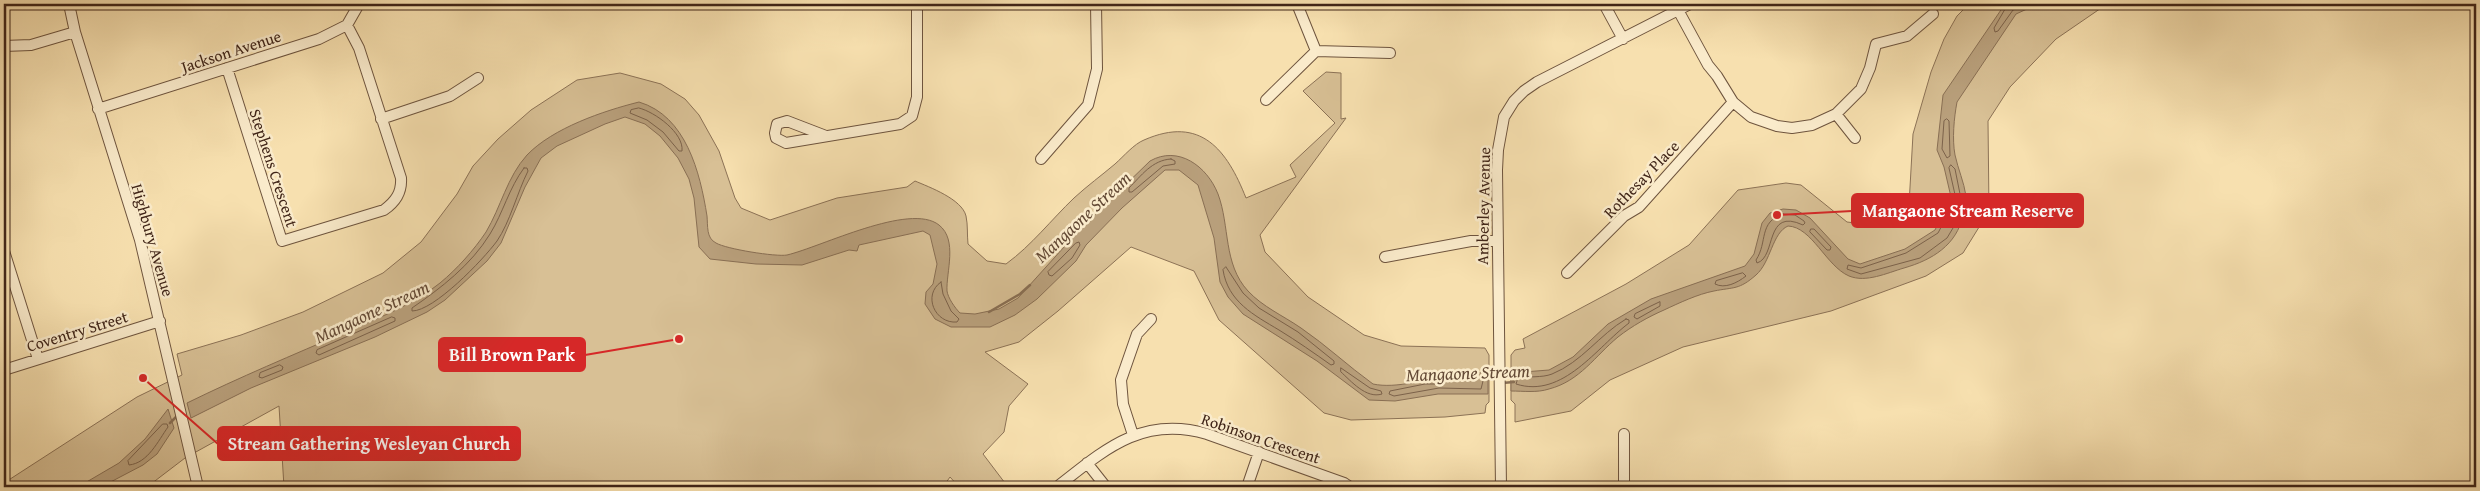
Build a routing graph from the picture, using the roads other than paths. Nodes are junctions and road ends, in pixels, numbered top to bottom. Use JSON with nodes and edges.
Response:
{"nodes":[{"id":1,"x":69,"y":4,"type":"edge"},
{"id":2,"x":359,"y":4,"type":"edge"},
{"id":3,"x":916,"y":4,"type":"edge"},
{"id":4,"x":1096,"y":4,"type":"edge"},
{"id":5,"x":1297,"y":4,"type":"edge"},
{"id":6,"x":1604,"y":4,"type":"edge"},
{"id":7,"x":1690,"y":4,"type":"edge"},
{"id":8,"x":1678,"y":10,"type":"junction"},
{"id":9,"x":1933,"y":14,"type":"dead end"},
{"id":10,"x":347,"y":25,"type":"junction"},
{"id":11,"x":74,"y":32,"type":"junction"},
{"id":12,"x":1623,"y":39,"type":"junction"},
{"id":13,"x":4,"y":46,"type":"edge"},
{"id":14,"x":1316,"y":51,"type":"junction"},
{"id":15,"x":1390,"y":53,"type":"dead end"},
{"id":16,"x":227,"y":68,"type":"junction"},
{"id":17,"x":478,"y":78,"type":"dead end"},
{"id":18,"x":1266,"y":100,"type":"dead end"},
{"id":19,"x":1733,"y":102,"type":"junction"},
{"id":20,"x":98,"y":109,"type":"junction"},
{"id":21,"x":1836,"y":114,"type":"junction"},
{"id":22,"x":381,"y":119,"type":"junction"},
{"id":23,"x":826,"y":136,"type":"dead end"},
{"id":24,"x":1855,"y":138,"type":"dead end"},
{"id":25,"x":1041,"y":159,"type":"dead end"},
{"id":26,"x":1497,"y":241,"type":"junction"},
{"id":27,"x":4,"y":251,"type":"edge"},
{"id":28,"x":1385,"y":257,"type":"dead end"},
{"id":29,"x":1567,"y":273,"type":"dead end"},
{"id":30,"x":1151,"y":319,"type":"dead end"},
{"id":31,"x":160,"y":321,"type":"junction"},
{"id":32,"x":38,"y":359,"type":"junction"},
{"id":33,"x":4,"y":370,"type":"edge"},
{"id":34,"x":1624,"y":434,"type":"dead end"},
{"id":35,"x":1133,"y":435,"type":"junction"},
{"id":36,"x":1259,"y":452,"type":"junction"},
{"id":37,"x":1087,"y":464,"type":"junction"},
{"id":38,"x":198,"y":487,"type":"edge"},
{"id":39,"x":1057,"y":487,"type":"edge"},
{"id":40,"x":1106,"y":487,"type":"edge"},
{"id":41,"x":1246,"y":487,"type":"edge"},
{"id":42,"x":1350,"y":487,"type":"edge"},
{"id":43,"x":1501,"y":487,"type":"edge"},
{"id":44,"x":1624,"y":487,"type":"edge"}],
"edges":[{"from":1,"to":11,"type":"street","name":"Highbury Avenue"},
{"from":2,"to":10,"type":"street"},
{"from":3,"to":23,"type":"street"},
{"from":4,"to":25,"type":"street"},
{"from":5,"to":14,"type":"street"},
{"from":6,"to":12,"type":"street"},
{"from":7,"to":8,"type":"street","name":"Amberley Avenue"},
{"from":8,"to":12,"type":"street","name":"Amberley Avenue"},
{"from":8,"to":19,"type":"street"},
{"from":9,"to":21,"type":"street"},
{"from":10,"to":16,"type":"street","name":"Jackson Avenue"},
{"from":10,"to":22,"type":"street","name":"Stephens Crescent"},
{"from":11,"to":13,"type":"street"},
{"from":11,"to":20,"type":"street","name":"Highbury Avenue"},
{"from":12,"to":26,"type":"street","name":"Amberley Avenue"},
{"from":14,"to":15,"type":"street"},
{"from":14,"to":18,"type":"street"},
{"from":16,"to":20,"type":"street","name":"Jackson Avenue"},
{"from":16,"to":22,"type":"street","name":"Stephens Crescent"},
{"from":17,"to":22,"type":"street"},
{"from":19,"to":21,"type":"street"},
{"from":19,"to":29,"type":"street","name":"Rothesay Place"},
{"from":20,"to":31,"type":"street","name":"Highbury Avenue"},
{"from":21,"to":24,"type":"street"},
{"from":26,"to":28,"type":"street"},
{"from":26,"to":43,"type":"street","name":"Amberley Avenue"},
{"from":27,"to":32,"type":"street"},
{"from":30,"to":35,"type":"street"},
{"from":31,"to":32,"type":"street","name":"Coventry Street"},
{"from":31,"to":38,"type":"street","name":"Highbury Avenue"},
{"from":32,"to":33,"type":"street","name":"Coventry Street"},
{"from":34,"to":44,"type":"street"},
{"from":35,"to":36,"type":"street","name":"Robinson Crescent"},
{"from":35,"to":37,"type":"street","name":"Robinson Crescent"},
{"from":36,"to":41,"type":"street"},
{"from":36,"to":42,"type":"street","name":"Robinson Crescent"},
{"from":37,"to":39,"type":"street","name":"Robinson Crescent"},
{"from":37,"to":40,"type":"street"}]}
